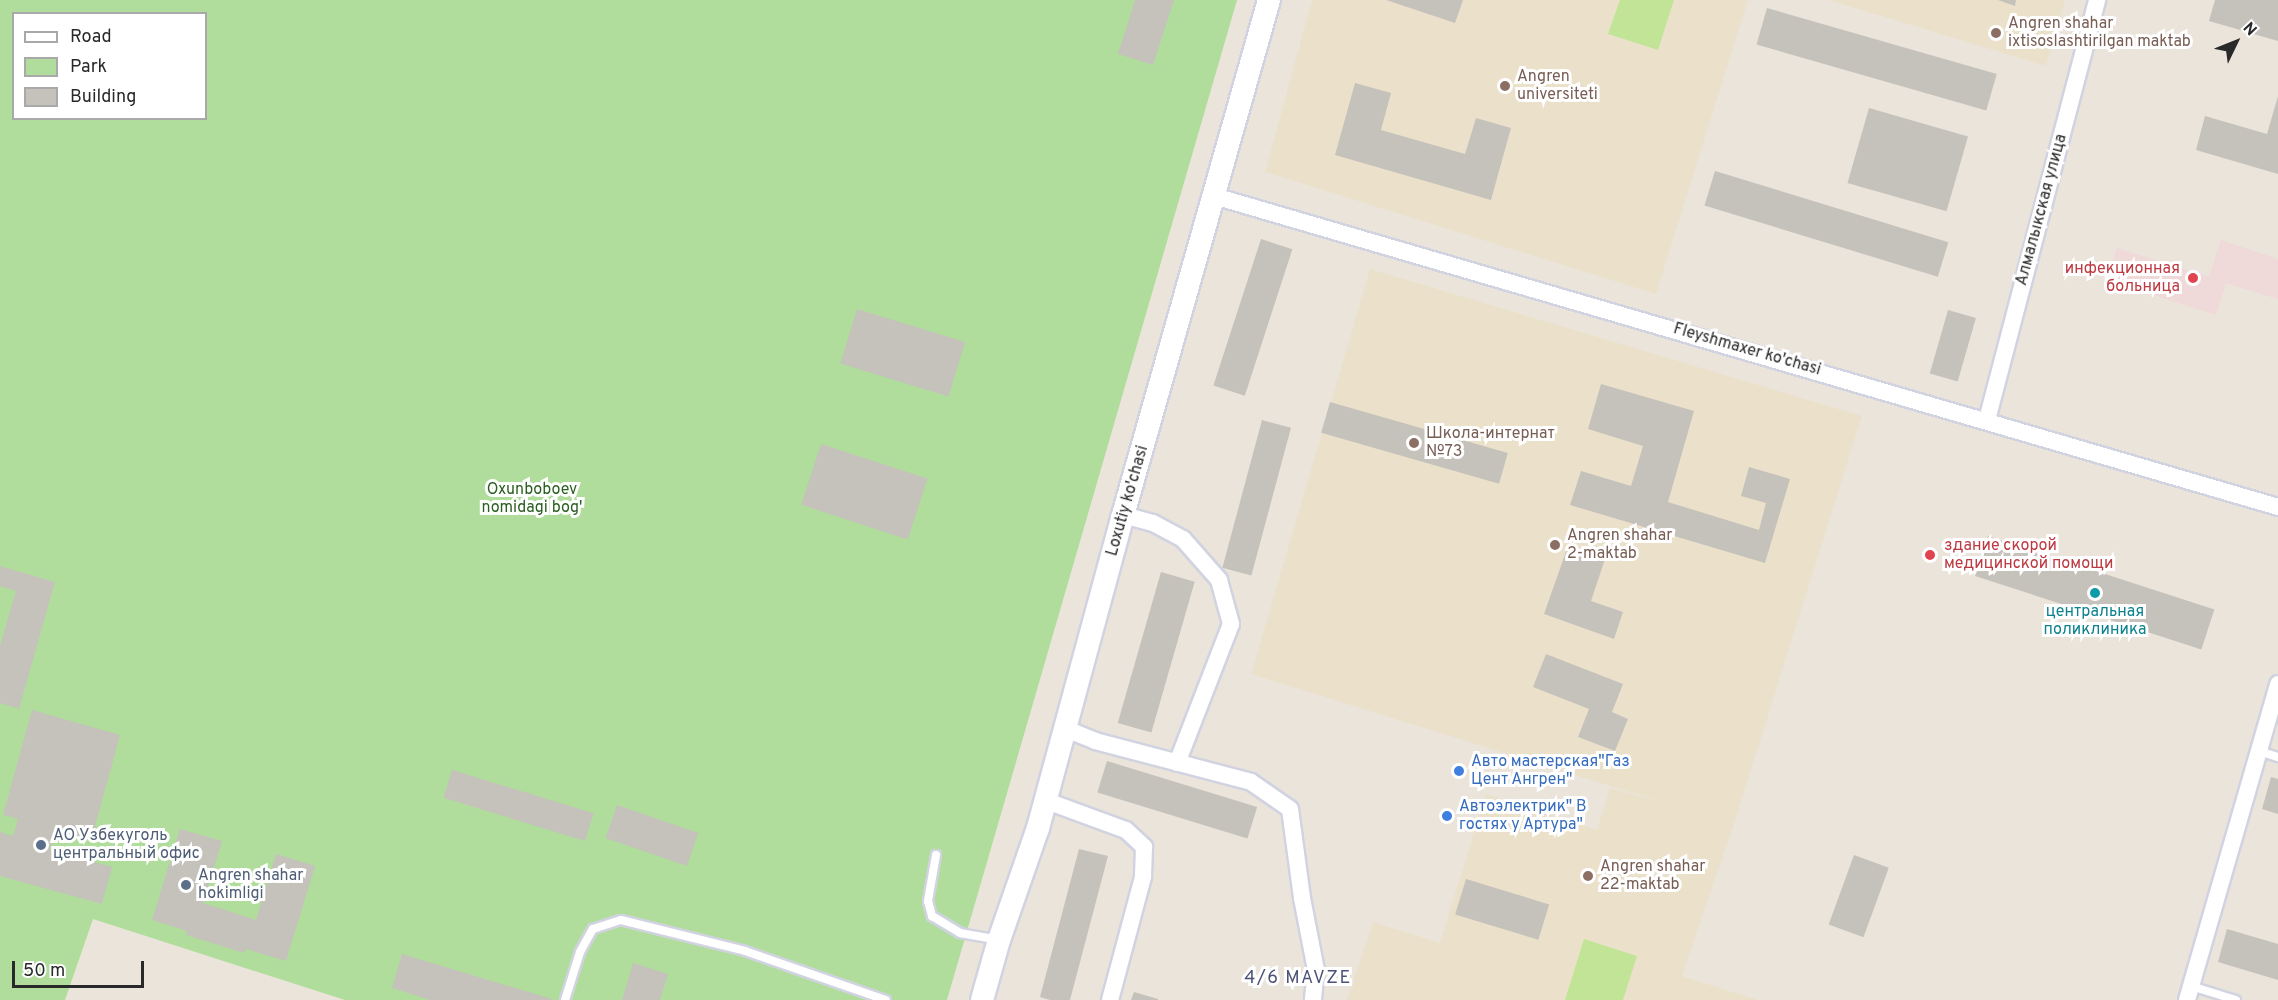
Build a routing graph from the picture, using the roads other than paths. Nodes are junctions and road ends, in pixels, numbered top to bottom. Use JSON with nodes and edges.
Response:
{"nodes":[{"id":1,"x":1269,"y":0,"type":"edge"},
{"id":2,"x":2097,"y":0,"type":"edge"},
{"id":3,"x":1214,"y":196,"type":"junction"},
{"id":4,"x":1987,"y":420,"type":"junction"},
{"id":5,"x":2278,"y":507,"type":"edge"},
{"id":6,"x":1123,"y":515,"type":"junction"},
{"id":7,"x":2278,"y":684,"type":"edge"},
{"id":8,"x":1066,"y":729,"type":"junction"},
{"id":9,"x":2259,"y":751,"type":"junction"},
{"id":10,"x":2278,"y":757,"type":"edge"},
{"id":11,"x":1177,"y":763,"type":"junction"},
{"id":12,"x":1044,"y":800,"type":"junction"},
{"id":13,"x":936,"y":855,"type":"dead end"},
{"id":14,"x":999,"y":940,"type":"junction"},
{"id":15,"x":2189,"y":993,"type":"edge"},
{"id":16,"x":566,"y":1000,"type":"edge"},
{"id":17,"x":886,"y":1000,"type":"edge"},
{"id":18,"x":982,"y":1000,"type":"edge"},
{"id":19,"x":1110,"y":1000,"type":"edge"},
{"id":20,"x":1313,"y":1000,"type":"edge"},
{"id":21,"x":2236,"y":1000,"type":"edge"}],
"edges":[{"from":1,"to":3,"type":"street","name":"Loxutiy ko'chasi"},
{"from":2,"to":4,"type":"street","name":"Алмалыкская улица"},
{"from":3,"to":4,"type":"street","name":"Fleyshmaxer ko'chasi"},
{"from":3,"to":6,"type":"street","name":"Loxutiy ko'chasi"},
{"from":4,"to":5,"type":"street","name":"Fleyshmaxer ko'chasi"},
{"from":6,"to":8,"type":"street","name":"Loxutiy ko'chasi"},
{"from":6,"to":11,"type":"street"},
{"from":7,"to":9,"type":"street"},
{"from":8,"to":11,"type":"street"},
{"from":8,"to":12,"type":"street","name":"Loxutiy ko'chasi"},
{"from":9,"to":10,"type":"lane"},
{"from":9,"to":15,"type":"street"},
{"from":11,"to":20,"type":"street"},
{"from":12,"to":14,"type":"street","name":"Loxutiy ko'chasi"},
{"from":12,"to":19,"type":"street"},
{"from":13,"to":14,"type":"lane"},
{"from":14,"to":18,"type":"street","name":"Loxutiy ko'chasi"},
{"from":15,"to":21,"type":"lane"},
{"from":16,"to":17,"type":"lane"}]}
